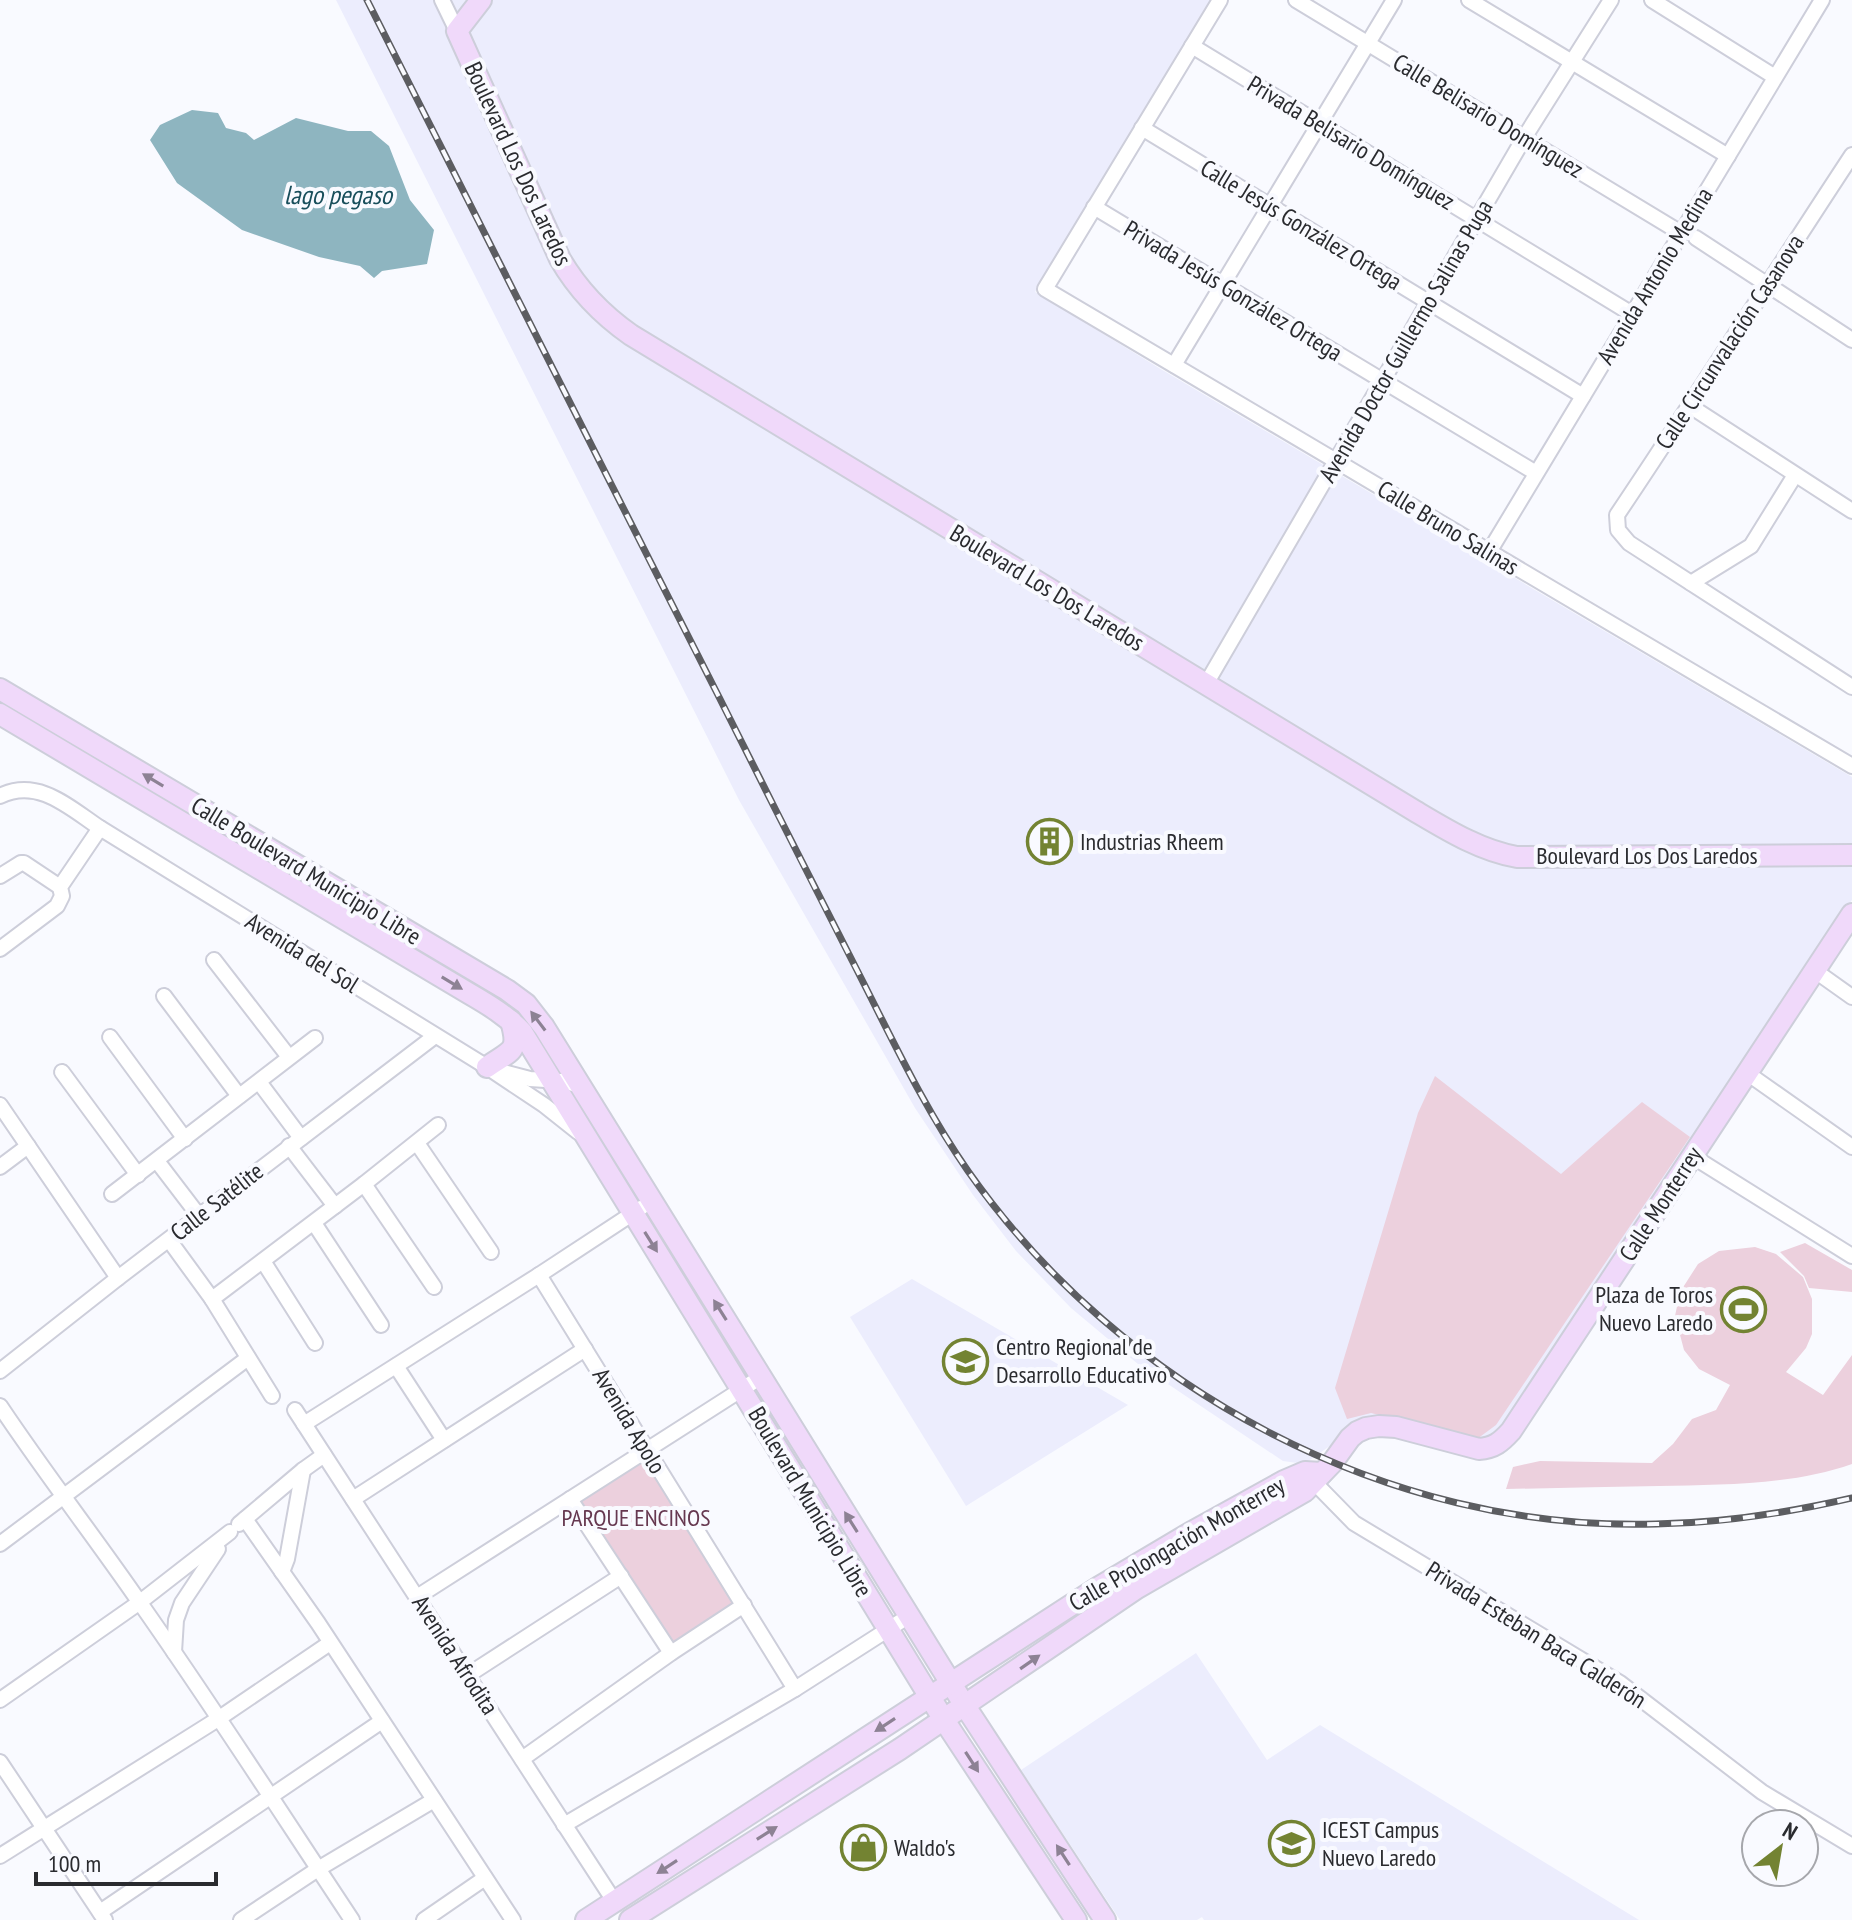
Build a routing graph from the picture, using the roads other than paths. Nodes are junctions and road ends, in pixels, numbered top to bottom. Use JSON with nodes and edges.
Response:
{"nodes":[{"id":1,"x":442,"y":0,"type":"edge"},
{"id":2,"x":481,"y":0,"type":"edge"},
{"id":3,"x":1220,"y":0,"type":"edge"},
{"id":4,"x":1296,"y":0,"type":"edge"},
{"id":5,"x":1394,"y":0,"type":"edge"},
{"id":6,"x":1469,"y":0,"type":"edge"},
{"id":7,"x":1611,"y":0,"type":"edge"},
{"id":8,"x":1652,"y":0,"type":"edge"},
{"id":9,"x":1822,"y":0,"type":"edge"},
{"id":10,"x":457,"y":31,"type":"junction"},
{"id":11,"x":1368,"y":44,"type":"junction"},
{"id":12,"x":1192,"y":46,"type":"junction"},
{"id":13,"x":1573,"y":62,"type":"junction"},
{"id":14,"x":1775,"y":77,"type":"junction"},
{"id":15,"x":1320,"y":124,"type":"junction"},
{"id":16,"x":1142,"y":128,"type":"junction"},
{"id":17,"x":1524,"y":138,"type":"junction"},
{"id":18,"x":1852,"y":155,"type":"edge"},
{"id":19,"x":1728,"y":156,"type":"junction"},
{"id":20,"x":1270,"y":206,"type":"junction"},
{"id":21,"x":1094,"y":207,"type":"junction"},
{"id":22,"x":1477,"y":220,"type":"junction"},
{"id":23,"x":1689,"y":235,"type":"junction"},
{"id":24,"x":1766,"y":284,"type":"junction"},
{"id":25,"x":1223,"y":285,"type":"junction"},
{"id":26,"x":1428,"y":301,"type":"junction"},
{"id":27,"x":1632,"y":314,"type":"junction"},
{"id":28,"x":1852,"y":340,"type":"edge"},
{"id":29,"x":1174,"y":365,"type":"junction"},
{"id":30,"x":1382,"y":380,"type":"junction"},
{"id":31,"x":1583,"y":396,"type":"junction"},
{"id":32,"x":1690,"y":406,"type":"junction"},
{"id":33,"x":1336,"y":461,"type":"junction"},
{"id":34,"x":1536,"y":473,"type":"junction"},
{"id":35,"x":1795,"y":475,"type":"junction"},
{"id":36,"x":1852,"y":511,"type":"edge"},
{"id":37,"x":1489,"y":552,"type":"junction"},
{"id":38,"x":1691,"y":583,"type":"junction"},
{"id":39,"x":1206,"y":684,"type":"junction"},
{"id":40,"x":1852,"y":687,"type":"edge"},
{"id":41,"x":0,"y":689,"type":"edge"},
{"id":42,"x":0,"y":714,"type":"edge"},
{"id":43,"x":1852,"y":766,"type":"edge"},
{"id":44,"x":0,"y":796,"type":"edge"},
{"id":45,"x":100,"y":828,"type":"junction"},
{"id":46,"x":1852,"y":855,"type":"edge"},
{"id":47,"x":0,"y":876,"type":"edge"},
{"id":48,"x":60,"y":887,"type":"junction"},
{"id":49,"x":1852,"y":914,"type":"edge"},
{"id":50,"x":0,"y":949,"type":"edge"},
{"id":51,"x":214,"y":960,"type":"dead end"},
{"id":52,"x":1814,"y":970,"type":"junction"},
{"id":53,"x":164,"y":996,"type":"dead end"},
{"id":54,"x":1852,"y":997,"type":"edge"},
{"id":55,"x":511,"y":1021,"type":"junction"},
{"id":56,"x":435,"y":1036,"type":"junction"},
{"id":57,"x":110,"y":1037,"type":"dead end"},
{"id":58,"x":315,"y":1038,"type":"dead end"},
{"id":59,"x":289,"y":1057,"type":"junction"},
{"id":60,"x":487,"y":1067,"type":"junction"},
{"id":61,"x":62,"y":1072,"type":"dead end"},
{"id":62,"x":1747,"y":1073,"type":"junction"},
{"id":63,"x":551,"y":1080,"type":"junction"},
{"id":64,"x":259,"y":1082,"type":"junction"},
{"id":65,"x":581,"y":1086,"type":"junction"},
{"id":66,"x":239,"y":1096,"type":"junction"},
{"id":67,"x":0,"y":1105,"type":"edge"},
{"id":68,"x":438,"y":1125,"type":"dead end"},
{"id":69,"x":185,"y":1139,"type":"junction"},
{"id":70,"x":295,"y":1142,"type":"junction"},
{"id":71,"x":417,"y":1143,"type":"junction"},
{"id":72,"x":28,"y":1146,"type":"junction"},
{"id":73,"x":592,"y":1147,"type":"junction"},
{"id":74,"x":1852,"y":1147,"type":"edge"},
{"id":75,"x":1692,"y":1156,"type":"junction"},
{"id":76,"x":157,"y":1161,"type":"junction"},
{"id":77,"x":0,"y":1167,"type":"edge"},
{"id":78,"x":138,"y":1175,"type":"junction"},
{"id":79,"x":364,"y":1184,"type":"junction"},
{"id":80,"x":112,"y":1194,"type":"dead end"},
{"id":81,"x":652,"y":1201,"type":"junction"},
{"id":82,"x":335,"y":1206,"type":"junction"},
{"id":83,"x":633,"y":1213,"type":"junction"},
{"id":84,"x":199,"y":1216,"type":"junction"},
{"id":85,"x":314,"y":1223,"type":"junction"},
{"id":86,"x":169,"y":1240,"type":"junction"},
{"id":87,"x":491,"y":1252,"type":"dead end"},
{"id":88,"x":1852,"y":1256,"type":"edge"},
{"id":89,"x":263,"y":1261,"type":"junction"},
{"id":90,"x":539,"y":1275,"type":"junction"},
{"id":91,"x":118,"y":1278,"type":"junction"},
{"id":92,"x":434,"y":1287,"type":"dead end"},
{"id":93,"x":212,"y":1299,"type":"junction"},
{"id":94,"x":381,"y":1325,"type":"dead end"},
{"id":95,"x":315,"y":1343,"type":"dead end"},
{"id":96,"x":585,"y":1349,"type":"junction"},
{"id":97,"x":248,"y":1358,"type":"junction"},
{"id":98,"x":396,"y":1366,"type":"junction"},
{"id":99,"x":0,"y":1371,"type":"edge"},
{"id":100,"x":761,"y":1377,"type":"junction"},
{"id":101,"x":741,"y":1388,"type":"junction"},
{"id":102,"x":272,"y":1396,"type":"dead end"},
{"id":103,"x":0,"y":1406,"type":"edge"},
{"id":104,"x":295,"y":1410,"type":"dead end"},
{"id":105,"x":304,"y":1424,"type":"junction"},
{"id":106,"x":444,"y":1440,"type":"junction"},
{"id":107,"x":646,"y":1449,"type":"junction"},
{"id":108,"x":324,"y":1455,"type":"junction"},
{"id":109,"x":303,"y":1470,"type":"junction"},
{"id":110,"x":1314,"y":1476,"type":"junction"},
{"id":111,"x":65,"y":1496,"type":"junction"},
{"id":112,"x":353,"y":1499,"type":"junction"},
{"id":113,"x":570,"y":1499,"type":"junction"},
{"id":114,"x":245,"y":1519,"type":"junction"},
{"id":115,"x":230,"y":1532,"type":"junction"},
{"id":116,"x":0,"y":1544,"type":"edge"},
{"id":117,"x":870,"y":1552,"type":"junction"},
{"id":118,"x":849,"y":1565,"type":"junction"},
{"id":119,"x":282,"y":1572,"type":"junction"},
{"id":120,"x":621,"y":1576,"type":"junction"},
{"id":121,"x":417,"y":1597,"type":"junction"},
{"id":122,"x":140,"y":1602,"type":"junction"},
{"id":123,"x":744,"y":1605,"type":"junction"},
{"id":124,"x":909,"y":1616,"type":"junction"},
{"id":125,"x":888,"y":1629,"type":"junction"},
{"id":126,"x":1024,"y":1636,"type":"junction"},
{"id":127,"x":330,"y":1643,"type":"junction"},
{"id":128,"x":174,"y":1652,"type":"junction"},
{"id":129,"x":671,"y":1653,"type":"junction"},
{"id":130,"x":937,"y":1661,"type":"junction"},
{"id":131,"x":468,"y":1675,"type":"junction"},
{"id":132,"x":951,"y":1684,"type":"junction"},
{"id":133,"x":795,"y":1689,"type":"junction"},
{"id":134,"x":930,"y":1697,"type":"junction"},
{"id":135,"x":0,"y":1700,"type":"edge"},
{"id":136,"x":965,"y":1706,"type":"junction"},
{"id":137,"x":218,"y":1719,"type":"junction"},
{"id":138,"x":944,"y":1720,"type":"junction"},
{"id":139,"x":382,"y":1721,"type":"junction"},
{"id":140,"x":522,"y":1759,"type":"junction"},
{"id":141,"x":0,"y":1762,"type":"edge"},
{"id":142,"x":270,"y":1797,"type":"junction"},
{"id":143,"x":434,"y":1800,"type":"junction"},
{"id":144,"x":564,"y":1825,"type":"junction"},
{"id":145,"x":44,"y":1828,"type":"junction"},
{"id":146,"x":1852,"y":1846,"type":"edge"},
{"id":147,"x":0,"y":1856,"type":"edge"},
{"id":148,"x":318,"y":1869,"type":"junction"},
{"id":149,"x":485,"y":1878,"type":"junction"},
{"id":150,"x":614,"y":1901,"type":"junction"},
{"id":151,"x":1101,"y":1913,"type":"edge"},
{"id":152,"x":103,"y":1916,"type":"edge"},
{"id":153,"x":241,"y":1920,"type":"edge"},
{"id":154,"x":352,"y":1920,"type":"edge"},
{"id":155,"x":424,"y":1920,"type":"edge"},
{"id":156,"x":513,"y":1920,"type":"edge"},
{"id":157,"x":586,"y":1920,"type":"edge"},
{"id":158,"x":630,"y":1920,"type":"edge"},
{"id":159,"x":1075,"y":1920,"type":"edge"}],
"edges":[{"from":1,"to":10,"type":"street","name":"Boulevard Los Dos Laredos"},
{"from":2,"to":10,"type":"main road"},
{"from":3,"to":12,"type":"street"},
{"from":4,"to":11,"type":"street","name":"Calle Belisario Domínguez"},
{"from":5,"to":11,"type":"street"},
{"from":6,"to":13,"type":"street"},
{"from":7,"to":13,"type":"street","name":"Avenida Doctor Guillermo Salinas Puga"},
{"from":8,"to":14,"type":"street"},
{"from":9,"to":14,"type":"street","name":"Avenida Antonio Medina"},
{"from":10,"to":39,"type":"main road","name":"Boulevard Los Dos Laredos"},
{"from":11,"to":15,"type":"street"},
{"from":11,"to":17,"type":"street","name":"Calle Belisario Domínguez"},
{"from":12,"to":15,"type":"street","name":"Privada Belisario Domínguez"},
{"from":12,"to":16,"type":"street"},
{"from":13,"to":17,"type":"street","name":"Avenida Doctor Guillermo Salinas Puga"},
{"from":13,"to":19,"type":"street"},
{"from":14,"to":19,"type":"street","name":"Avenida Antonio Medina"},
{"from":15,"to":20,"type":"street"},
{"from":15,"to":22,"type":"street","name":"Privada Belisario Domínguez"},
{"from":16,"to":20,"type":"street","name":"Calle Jesús González Ortega"},
{"from":16,"to":21,"type":"street"},
{"from":17,"to":22,"type":"street","name":"Avenida Doctor Guillermo Salinas Puga"},
{"from":17,"to":23,"type":"street","name":"Calle Belisario Domínguez"},
{"from":18,"to":24,"type":"street","name":"Calle Circunvalación Casanova"},
{"from":19,"to":23,"type":"street","name":"Avenida Antonio Medina"},
{"from":20,"to":25,"type":"street"},
{"from":20,"to":26,"type":"street","name":"Calle Jesús González Ortega"},
{"from":21,"to":25,"type":"street","name":"Privada Jesús González Ortega"},
{"from":21,"to":29,"type":"street","name":"Calle Bruno Salinas"},
{"from":22,"to":26,"type":"street","name":"Avenida Doctor Guillermo Salinas Puga"},
{"from":22,"to":27,"type":"street","name":"Privada Belisario Domínguez"},
{"from":23,"to":24,"type":"street","name":"Calle Belisario Domínguez"},
{"from":23,"to":27,"type":"street","name":"Avenida Antonio Medina"},
{"from":24,"to":28,"type":"street","name":"Calle Belisario Domínguez"},
{"from":24,"to":32,"type":"street","name":"Calle Circunvalación Casanova"},
{"from":25,"to":29,"type":"street"},
{"from":25,"to":30,"type":"street","name":"Privada Jesús González Ortega"},
{"from":26,"to":30,"type":"street","name":"Avenida Doctor Guillermo Salinas Puga"},
{"from":26,"to":31,"type":"street","name":"Calle Jesús González Ortega"},
{"from":27,"to":31,"type":"street","name":"Avenida Antonio Medina"},
{"from":29,"to":33,"type":"street","name":"Calle Bruno Salinas"},
{"from":30,"to":33,"type":"street","name":"Avenida Doctor Guillermo Salinas Puga"},
{"from":30,"to":34,"type":"street","name":"Privada Jesús González Ortega"},
{"from":31,"to":34,"type":"street","name":"Avenida Antonio Medina"},
{"from":32,"to":35,"type":"street"},
{"from":32,"to":38,"type":"street","name":"Calle Circunvalación Casanova"},
{"from":33,"to":37,"type":"street","name":"Calle Bruno Salinas"},
{"from":33,"to":39,"type":"street","name":"Avenida Doctor Guillermo Salinas Puga"},
{"from":34,"to":37,"type":"street","name":"Avenida Antonio Medina"},
{"from":35,"to":36,"type":"street"},
{"from":35,"to":38,"type":"street"},
{"from":37,"to":43,"type":"street","name":"Calle Bruno Salinas"},
{"from":38,"to":40,"type":"street"},
{"from":39,"to":46,"type":"main road","name":"Boulevard Los Dos Laredos"},
{"from":65,"to":41,"type":"main road","name":"Calle Boulevard Municipio Libre","one_way":true},
{"from":42,"to":55,"type":"main road","name":"Calle Boulevard Municipio Libre","one_way":true},
{"from":44,"to":45,"type":"street","name":"Avenida del Sol"},
{"from":45,"to":48,"type":"street"},
{"from":45,"to":56,"type":"street","name":"Avenida del Sol"},
{"from":47,"to":48,"type":"street"},
{"from":48,"to":50,"type":"street"},
{"from":49,"to":52,"type":"main road","name":"Calle Monterrey"},
{"from":51,"to":59,"type":"street"},
{"from":52,"to":54,"type":"street"},
{"from":52,"to":62,"type":"main road","name":"Calle Monterrey"},
{"from":53,"to":66,"type":"street"},
{"from":55,"to":60,"type":"main road"},
{"from":55,"to":63,"type":"main road","name":"Calle Boulevard Municipio Libre"},
{"from":56,"to":60,"type":"street","name":"Avenida del Sol"},
{"from":56,"to":70,"type":"street","name":"Calle Satélite"},
{"from":57,"to":69,"type":"street"},
{"from":58,"to":59,"type":"street"},
{"from":59,"to":64,"type":"street"},
{"from":60,"to":63,"type":"street"},
{"from":60,"to":73,"type":"street","name":"Avenida del Sol"},
{"from":61,"to":78,"type":"street"},
{"from":62,"to":74,"type":"street"},
{"from":62,"to":75,"type":"main road","name":"Calle Monterrey"},
{"from":63,"to":65,"type":"street"},
{"from":63,"to":73,"type":"main road","name":"Boulevard Municipio Libre"},
{"from":64,"to":66,"type":"street"},
{"from":64,"to":70,"type":"street"},
{"from":65,"to":81,"type":"main road","name":"Boulevard Municipio Libre"},
{"from":66,"to":69,"type":"street"},
{"from":67,"to":72,"type":"street"},
{"from":68,"to":71,"type":"street"},
{"from":69,"to":76,"type":"street"},
{"from":70,"to":82,"type":"street"},
{"from":70,"to":84,"type":"street","name":"Calle Satélite"},
{"from":71,"to":79,"type":"street"},
{"from":71,"to":87,"type":"street"},
{"from":72,"to":77,"type":"street"},
{"from":72,"to":91,"type":"street"},
{"from":73,"to":83,"type":"main road","name":"Boulevard Municipio Libre"},
{"from":75,"to":88,"type":"street"},
{"from":75,"to":110,"type":"main road","name":"Calle Monterrey"},
{"from":76,"to":78,"type":"street"},
{"from":76,"to":84,"type":"street"},
{"from":78,"to":80,"type":"street"},
{"from":79,"to":82,"type":"street"},
{"from":79,"to":92,"type":"street"},
{"from":81,"to":83,"type":"street"},
{"from":100,"to":81,"type":"main road","name":"Boulevard Municipio Libre","one_way":true},
{"from":82,"to":85,"type":"street"},
{"from":83,"to":90,"type":"street"},
{"from":83,"to":101,"type":"main road","name":"Boulevard Municipio Libre","one_way":true},
{"from":84,"to":86,"type":"street","name":"Calle Satélite"},
{"from":85,"to":89,"type":"street"},
{"from":85,"to":94,"type":"street"},
{"from":86,"to":91,"type":"street","name":"Calle Satélite"},
{"from":86,"to":93,"type":"street"},
{"from":89,"to":93,"type":"street"},
{"from":89,"to":95,"type":"street"},
{"from":90,"to":96,"type":"street","name":"Avenida Apolo"},
{"from":90,"to":98,"type":"street"},
{"from":91,"to":99,"type":"street","name":"Calle Satélite"},
{"from":93,"to":97,"type":"street"},
{"from":96,"to":106,"type":"street"},
{"from":96,"to":107,"type":"street","name":"Avenida Apolo"},
{"from":97,"to":102,"type":"street"},
{"from":97,"to":111,"type":"street"},
{"from":98,"to":105,"type":"street"},
{"from":98,"to":106,"type":"street"},
{"from":100,"to":101,"type":"street"},
{"from":117,"to":100,"type":"main road","name":"Boulevard Municipio Libre","one_way":true},
{"from":101,"to":107,"type":"street"},
{"from":101,"to":118,"type":"main road","name":"Boulevard Municipio Libre"},
{"from":103,"to":111,"type":"street"},
{"from":104,"to":105,"type":"street","name":"Avenida Afrodita"},
{"from":105,"to":108,"type":"street","name":"Avenida Afrodita"},
{"from":106,"to":112,"type":"street"},
{"from":107,"to":113,"type":"street"},
{"from":107,"to":123,"type":"street","name":"Avenida Apolo"},
{"from":108,"to":109,"type":"street"},
{"from":108,"to":112,"type":"street","name":"Avenida Afrodita"},
{"from":109,"to":114,"type":"street"},
{"from":109,"to":119,"type":"street"},
{"from":110,"to":126,"type":"main road","name":"Calle Prolongación Monterrey"},
{"from":136,"to":110,"type":"main road","name":"Calle Prolongación Monterrey","one_way":true},
{"from":110,"to":146,"type":"street","name":"Privada Esteban Baca Calderón"},
{"from":111,"to":116,"type":"street"},
{"from":111,"to":122,"type":"street"},
{"from":112,"to":121,"type":"street","name":"Avenida Afrodita"},
{"from":113,"to":120,"type":"street"},
{"from":113,"to":121,"type":"street"},
{"from":114,"to":115,"type":"street"},
{"from":114,"to":119,"type":"street"},
{"from":115,"to":122,"type":"street"},
{"from":115,"to":128,"type":"street"},
{"from":117,"to":118,"type":"main road"},
{"from":117,"to":124,"type":"main road","name":"Boulevard Municipio Libre"},
{"from":118,"to":125,"type":"main road","name":"Boulevard Municipio Libre"},
{"from":119,"to":127,"type":"street"},
{"from":120,"to":129,"type":"street"},
{"from":120,"to":131,"type":"street"},
{"from":121,"to":131,"type":"street","name":"Avenida Afrodita"},
{"from":122,"to":128,"type":"street"},
{"from":122,"to":135,"type":"street"},
{"from":123,"to":129,"type":"street"},
{"from":123,"to":133,"type":"street","name":"Avenida Apolo"},
{"from":124,"to":125,"type":"street"},
{"from":124,"to":130,"type":"main road","name":"Boulevard Municipio Libre"},
{"from":125,"to":133,"type":"street"},
{"from":125,"to":134,"type":"main road","name":"Boulevard Municipio Libre"},
{"from":126,"to":130,"type":"main road"},
{"from":126,"to":132,"type":"main road","name":"Calle Prolongación Monterrey"},
{"from":127,"to":137,"type":"street"},
{"from":127,"to":139,"type":"street"},
{"from":128,"to":137,"type":"street"},
{"from":129,"to":140,"type":"street"},
{"from":130,"to":132,"type":"main road","name":"Boulevard Municipio Libre"},
{"from":131,"to":140,"type":"street","name":"Avenida Afrodita"},
{"from":132,"to":134,"type":"main road","name":"Calle Prolongación Monterrey"},
{"from":132,"to":136,"type":"main road","name":"Boulevard Municipio Libre"},
{"from":133,"to":144,"type":"street"},
{"from":134,"to":138,"type":"main road","name":"Boulevard Municipio Libre"},
{"from":134,"to":150,"type":"main road","name":"Calle Prolongación Monterrey","one_way":true},
{"from":136,"to":138,"type":"main road","name":"Calle Prolongación Monterrey"},
{"from":151,"to":136,"type":"main road","name":"Boulevard Municipio Libre","one_way":true},
{"from":137,"to":142,"type":"street"},
{"from":137,"to":145,"type":"street"},
{"from":158,"to":138,"type":"main road","name":"Calle Prolongación Monterrey","one_way":true},
{"from":138,"to":159,"type":"main road","name":"Boulevard Municipio Libre","one_way":true},
{"from":139,"to":142,"type":"street"},
{"from":139,"to":143,"type":"street"},
{"from":140,"to":144,"type":"street","name":"Avenida Afrodita"},
{"from":141,"to":145,"type":"street"},
{"from":142,"to":148,"type":"street"},
{"from":142,"to":152,"type":"street"},
{"from":143,"to":148,"type":"street"},
{"from":143,"to":149,"type":"street"},
{"from":144,"to":150,"type":"street","name":"Avenida Afrodita"},
{"from":145,"to":147,"type":"street"},
{"from":145,"to":152,"type":"street"},
{"from":148,"to":153,"type":"street"},
{"from":148,"to":154,"type":"street"},
{"from":149,"to":155,"type":"street"},
{"from":149,"to":156,"type":"street"},
{"from":150,"to":157,"type":"main road","name":"Calle Prolongación Monterrey"},
{"from":151,"to":159,"type":"main road"}]}
